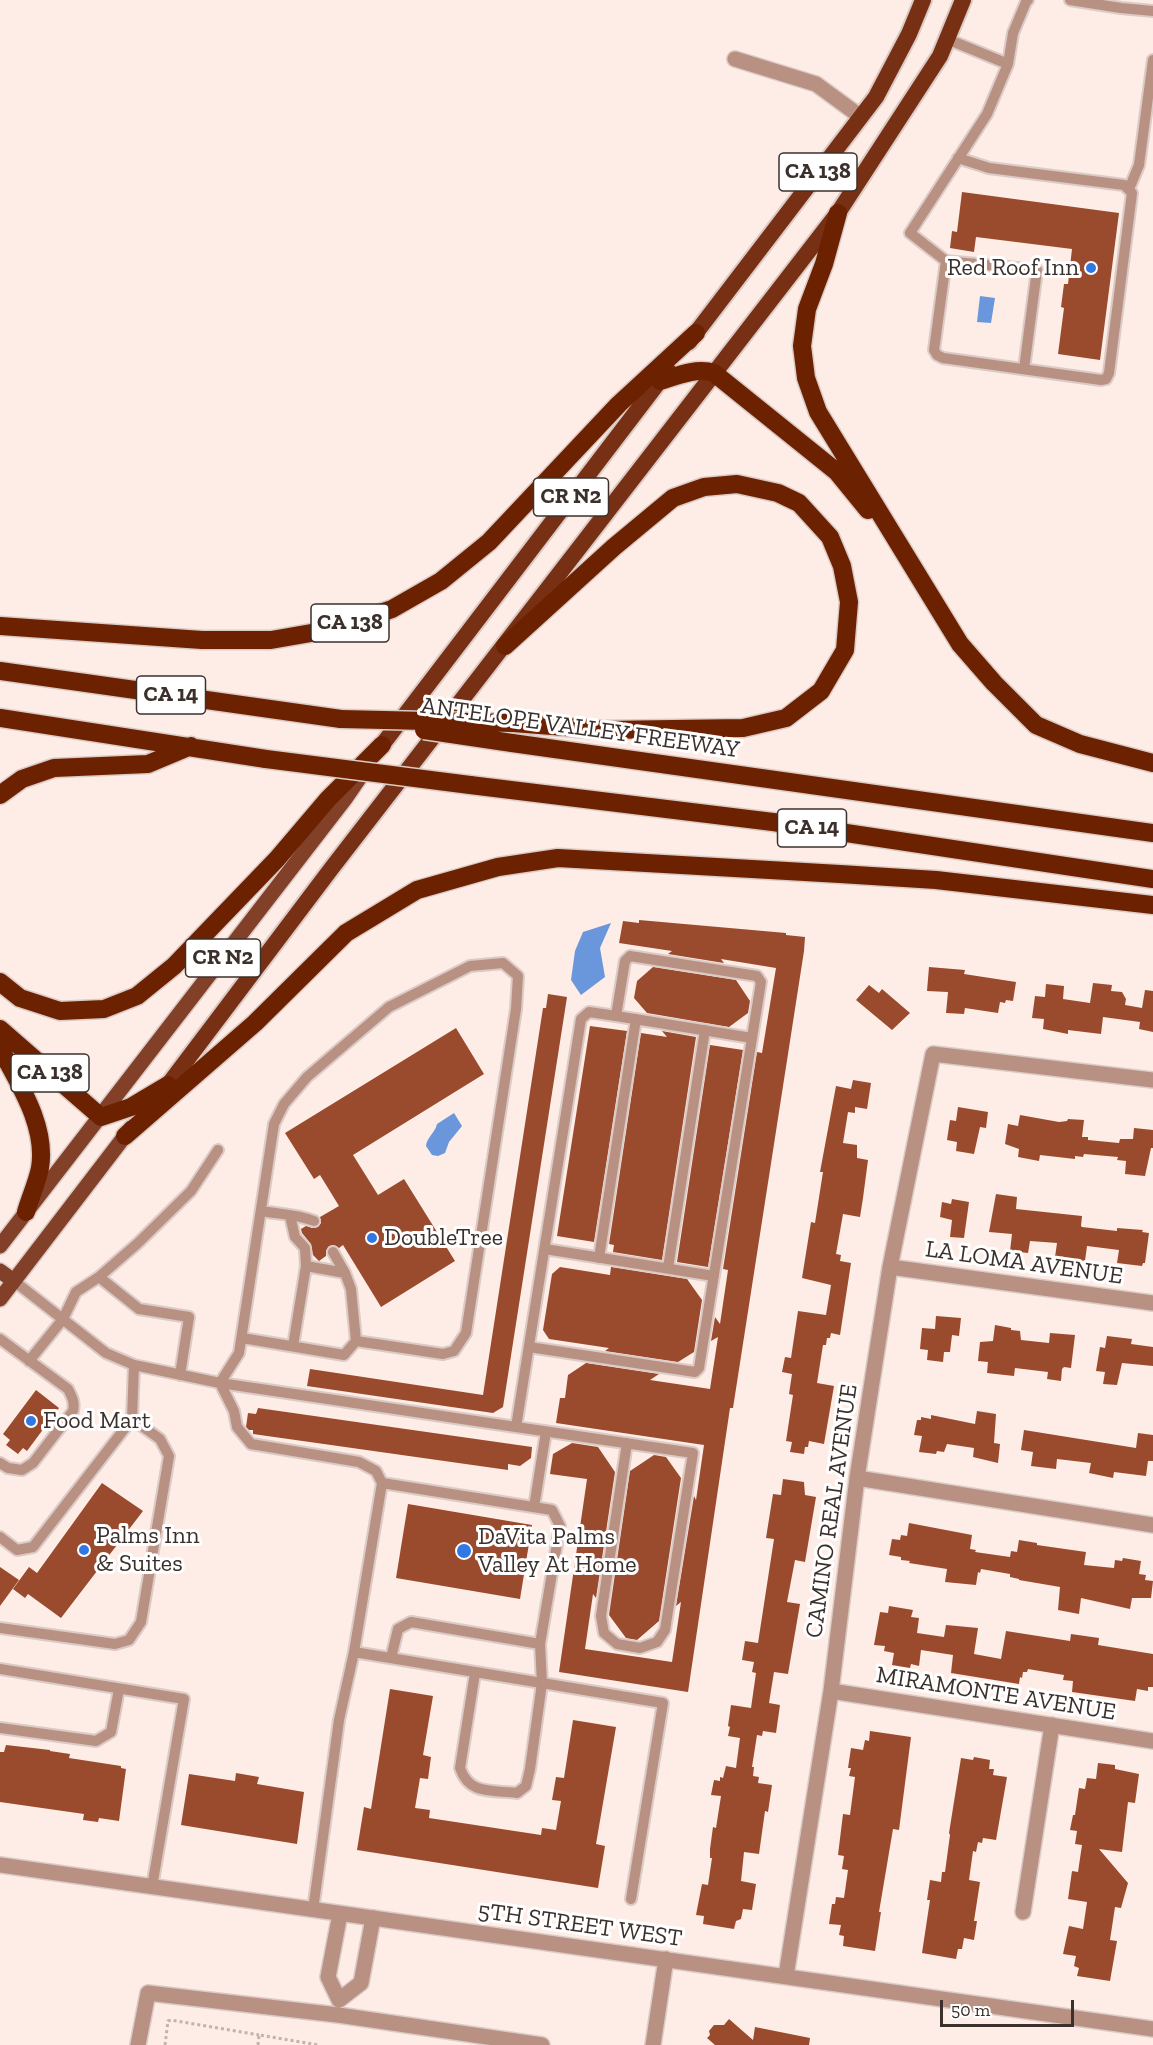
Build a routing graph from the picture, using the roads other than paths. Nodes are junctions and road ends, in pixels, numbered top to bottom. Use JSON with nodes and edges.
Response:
{"nodes":[{"id":1,"x":923,"y":0,"type":"edge"},
{"id":2,"x":963,"y":0,"type":"edge"},
{"id":3,"x":1028,"y":0,"type":"edge"},
{"id":4,"x":1070,"y":0,"type":"edge"},
{"id":5,"x":1121,"y":4,"type":"edge"},
{"id":6,"x":1153,"y":10,"type":"edge"},
{"id":7,"x":947,"y":39,"type":"junction"},
{"id":8,"x":735,"y":59,"type":"dead end"},
{"id":9,"x":1153,"y":60,"type":"edge"},
{"id":10,"x":1008,"y":64,"type":"junction"},
{"id":11,"x":861,"y":117,"type":"junction"},
{"id":12,"x":958,"y":158,"type":"junction"},
{"id":13,"x":1129,"y":189,"type":"junction"},
{"id":14,"x":838,"y":213,"type":"junction"},
{"id":15,"x":946,"y":261,"type":"junction"},
{"id":16,"x":696,"y":333,"type":"junction"},
{"id":17,"x":1024,"y":369,"type":"junction"},
{"id":18,"x":714,"y":373,"type":"junction"},
{"id":19,"x":660,"y":381,"type":"junction"},
{"id":20,"x":906,"y":558,"type":"junction"},
{"id":21,"x":0,"y":626,"type":"edge"},
{"id":22,"x":505,"y":646,"type":"junction"},
{"id":23,"x":0,"y":670,"type":"edge"},
{"id":24,"x":0,"y":718,"type":"edge"},
{"id":25,"x":341,"y":719,"type":"junction"},
{"id":26,"x":382,"y":745,"type":"junction"},
{"id":27,"x":191,"y":746,"type":"junction"},
{"id":28,"x":1153,"y":763,"type":"edge"},
{"id":29,"x":0,"y":795,"type":"edge"},
{"id":30,"x":1153,"y":833,"type":"edge"},
{"id":31,"x":1153,"y":879,"type":"edge"},
{"id":32,"x":1153,"y":905,"type":"edge"},
{"id":33,"x":0,"y":982,"type":"edge"},
{"id":34,"x":616,"y":1016,"type":"junction"},
{"id":35,"x":636,"y":1019,"type":"junction"},
{"id":36,"x":0,"y":1029,"type":"edge"},
{"id":37,"x":705,"y":1030,"type":"junction"},
{"id":38,"x":752,"y":1038,"type":"junction"},
{"id":39,"x":0,"y":1048,"type":"edge"},
{"id":40,"x":1153,"y":1080,"type":"edge"},
{"id":41,"x":168,"y":1085,"type":"junction"},
{"id":42,"x":101,"y":1117,"type":"junction"},
{"id":43,"x":125,"y":1136,"type":"junction"},
{"id":44,"x":218,"y":1150,"type":"dead end"},
{"id":45,"x":261,"y":1211,"type":"junction"},
{"id":46,"x":26,"y":1212,"type":"junction"},
{"id":47,"x":290,"y":1216,"type":"junction"},
{"id":48,"x":314,"y":1221,"type":"dead end"},
{"id":49,"x":0,"y":1246,"type":"edge"},
{"id":50,"x":545,"y":1249,"type":"junction"},
{"id":51,"x":333,"y":1251,"type":"dead end"},
{"id":52,"x":599,"y":1258,"type":"junction"},
{"id":53,"x":306,"y":1266,"type":"junction"},
{"id":54,"x":890,"y":1267,"type":"junction"},
{"id":55,"x":668,"y":1269,"type":"junction"},
{"id":56,"x":0,"y":1271,"type":"edge"},
{"id":57,"x":345,"y":1273,"type":"junction"},
{"id":58,"x":714,"y":1276,"type":"junction"},
{"id":59,"x":99,"y":1277,"type":"junction"},
{"id":60,"x":14,"y":1281,"type":"junction"},
{"id":61,"x":0,"y":1299,"type":"edge"},
{"id":62,"x":1153,"y":1303,"type":"edge"},
{"id":63,"x":63,"y":1319,"type":"junction"},
{"id":64,"x":242,"y":1338,"type":"junction"},
{"id":65,"x":0,"y":1339,"type":"edge"},
{"id":66,"x":356,"y":1341,"type":"junction"},
{"id":67,"x":293,"y":1346,"type":"junction"},
{"id":68,"x":529,"y":1347,"type":"junction"},
{"id":69,"x":29,"y":1360,"type":"junction"},
{"id":70,"x":134,"y":1365,"type":"junction"},
{"id":71,"x":180,"y":1375,"type":"junction"},
{"id":72,"x":220,"y":1383,"type":"junction"},
{"id":73,"x":132,"y":1419,"type":"junction"},
{"id":74,"x":516,"y":1427,"type":"junction"},
{"id":75,"x":546,"y":1432,"type":"junction"},
{"id":76,"x":627,"y":1443,"type":"junction"},
{"id":77,"x":0,"y":1463,"type":"edge"},
{"id":78,"x":857,"y":1478,"type":"junction"},
{"id":79,"x":382,"y":1483,"type":"junction"},
{"id":80,"x":534,"y":1507,"type":"junction"},
{"id":81,"x":1153,"y":1525,"type":"edge"},
{"id":82,"x":0,"y":1537,"type":"edge"},
{"id":83,"x":0,"y":1628,"type":"edge"},
{"id":84,"x":540,"y":1644,"type":"junction"},
{"id":85,"x":354,"y":1652,"type":"junction"},
{"id":86,"x":391,"y":1658,"type":"junction"},
{"id":87,"x":0,"y":1669,"type":"edge"},
{"id":88,"x":475,"y":1672,"type":"junction"},
{"id":89,"x":542,"y":1683,"type":"junction"},
{"id":90,"x":119,"y":1689,"type":"junction"},
{"id":91,"x":831,"y":1691,"type":"junction"},
{"id":92,"x":1052,"y":1725,"type":"junction"},
{"id":93,"x":0,"y":1728,"type":"edge"},
{"id":94,"x":1153,"y":1741,"type":"edge"},
{"id":95,"x":0,"y":1865,"type":"edge"},
{"id":96,"x":152,"y":1887,"type":"junction"},
{"id":97,"x":631,"y":1899,"type":"dead end"},
{"id":98,"x":314,"y":1910,"type":"junction"},
{"id":99,"x":1023,"y":1912,"type":"dead end"},
{"id":100,"x":340,"y":1914,"type":"junction"},
{"id":101,"x":373,"y":1918,"type":"junction"},
{"id":102,"x":666,"y":1959,"type":"junction"},
{"id":103,"x":786,"y":1976,"type":"junction"},
{"id":104,"x":338,"y":2008,"type":"junction"},
{"id":105,"x":1153,"y":2029,"type":"edge"},
{"id":106,"x":138,"y":2045,"type":"edge"},
{"id":107,"x":542,"y":2045,"type":"edge"},
{"id":108,"x":653,"y":2045,"type":"edge"}],
"edges":[{"from":1,"to":11,"type":"highway","number":"CA 138"},
{"from":2,"to":7,"type":"highway","number":"CA 138"},
{"from":3,"to":10,"type":"lane"},
{"from":4,"to":5,"type":"lane"},
{"from":5,"to":6,"type":"lane"},
{"from":7,"to":10,"type":"lane"},
{"from":7,"to":14,"type":"highway","number":"CA 138"},
{"from":8,"to":11,"type":"street"},
{"from":9,"to":13,"type":"lane"},
{"from":10,"to":12,"type":"lane"},
{"from":11,"to":16,"type":"highway","number":"CA 138"},
{"from":12,"to":13,"type":"lane"},
{"from":12,"to":15,"type":"lane"},
{"from":13,"to":17,"type":"lane"},
{"from":14,"to":18,"type":"highway","number":"CA 138"},
{"from":14,"to":20,"type":"highway"},
{"from":15,"to":17,"type":"lane"},
{"from":15,"to":17,"type":"lane"},
{"from":16,"to":19,"type":"highway","number":"CR N2"},
{"from":16,"to":21,"type":"highway","number":"CA 138"},
{"from":18,"to":19,"type":"highway"},
{"from":18,"to":20,"type":"highway"},
{"from":18,"to":22,"type":"highway","number":"CA 138"},
{"from":19,"to":26,"type":"highway","number":"CR N2"},
{"from":20,"to":28,"type":"highway"},
{"from":22,"to":25,"type":"highway","bridge":true},
{"from":22,"to":41,"type":"highway","number":"CA 138"},
{"from":23,"to":25,"type":"highway","name":"ANTELOPE VALLEY FREEWAY","number":"CA 14"},
{"from":24,"to":27,"type":"highway","number":"CA 14"},
{"from":25,"to":30,"type":"highway","name":"ANTELOPE VALLEY FREEWAY","number":"CA 14","bridge":true},
{"from":26,"to":33,"type":"highway"},
{"from":26,"to":42,"type":"main road","number":"CR N2"},
{"from":27,"to":29,"type":"highway"},
{"from":27,"to":31,"type":"highway","number":"CA 14","bridge":true},
{"from":32,"to":43,"type":"highway"},
{"from":34,"to":35,"type":"lane"},
{"from":34,"to":38,"type":"lane"},
{"from":34,"to":50,"type":"lane"},
{"from":35,"to":37,"type":"lane"},
{"from":35,"to":52,"type":"lane"},
{"from":36,"to":42,"type":"highway","number":"CA 138"},
{"from":37,"to":38,"type":"lane"},
{"from":37,"to":55,"type":"lane"},
{"from":38,"to":58,"type":"lane"},
{"from":39,"to":46,"type":"highway"},
{"from":40,"to":54,"type":"street","name":"CAMINO REAL AVENUE"},
{"from":41,"to":42,"type":"highway","number":"CA 138"},
{"from":41,"to":43,"type":"main road"},
{"from":42,"to":46,"type":"main road","number":"CR N2"},
{"from":43,"to":60,"type":"main road"},
{"from":44,"to":59,"type":"lane"},
{"from":45,"to":47,"type":"lane"},
{"from":45,"to":64,"type":"lane"},
{"from":45,"to":66,"type":"lane"},
{"from":46,"to":49,"type":"main road","number":"CR N2"},
{"from":47,"to":48,"type":"lane"},
{"from":47,"to":53,"type":"lane"},
{"from":50,"to":52,"type":"lane"},
{"from":50,"to":68,"type":"lane"},
{"from":51,"to":57,"type":"lane"},
{"from":52,"to":55,"type":"lane"},
{"from":53,"to":57,"type":"lane"},
{"from":53,"to":67,"type":"lane"},
{"from":54,"to":62,"type":"street","name":"LA LOMA AVENUE"},
{"from":54,"to":78,"type":"street","name":"CAMINO REAL AVENUE"},
{"from":55,"to":58,"type":"lane"},
{"from":56,"to":60,"type":"main road"},
{"from":57,"to":66,"type":"lane"},
{"from":58,"to":68,"type":"lane"},
{"from":59,"to":63,"type":"lane"},
{"from":59,"to":71,"type":"lane"},
{"from":60,"to":61,"type":"main road"},
{"from":60,"to":63,"type":"lane"},
{"from":63,"to":69,"type":"lane"},
{"from":63,"to":70,"type":"lane"},
{"from":64,"to":67,"type":"lane"},
{"from":64,"to":72,"type":"lane"},
{"from":65,"to":69,"type":"lane"},
{"from":66,"to":67,"type":"lane"},
{"from":68,"to":74,"type":"lane"},
{"from":69,"to":77,"type":"lane"},
{"from":70,"to":71,"type":"lane"},
{"from":70,"to":73,"type":"lane"},
{"from":71,"to":72,"type":"lane"},
{"from":72,"to":74,"type":"lane"},
{"from":72,"to":79,"type":"lane"},
{"from":73,"to":82,"type":"lane"},
{"from":73,"to":83,"type":"lane"},
{"from":74,"to":75,"type":"lane"},
{"from":75,"to":76,"type":"lane"},
{"from":75,"to":80,"type":"lane"},
{"from":76,"to":76,"type":"lane"},
{"from":78,"to":81,"type":"street"},
{"from":78,"to":91,"type":"street","name":"CAMINO REAL AVENUE"},
{"from":79,"to":80,"type":"lane"},
{"from":79,"to":85,"type":"lane"},
{"from":80,"to":84,"type":"lane"},
{"from":84,"to":86,"type":"lane"},
{"from":84,"to":89,"type":"lane"},
{"from":85,"to":86,"type":"lane"},
{"from":85,"to":98,"type":"lane"},
{"from":86,"to":88,"type":"lane"},
{"from":87,"to":90,"type":"lane"},
{"from":88,"to":89,"type":"lane"},
{"from":88,"to":89,"type":"lane"},
{"from":89,"to":97,"type":"lane"},
{"from":90,"to":93,"type":"lane"},
{"from":90,"to":96,"type":"lane"},
{"from":91,"to":92,"type":"street","name":"MIRAMONTE AVENUE"},
{"from":91,"to":103,"type":"street","name":"CAMINO REAL AVENUE"},
{"from":92,"to":94,"type":"street","name":"MIRAMONTE AVENUE"},
{"from":92,"to":99,"type":"street"},
{"from":95,"to":96,"type":"street","name":"5TH STREET WEST"},
{"from":96,"to":98,"type":"street","name":"5TH STREET WEST"},
{"from":98,"to":100,"type":"street","name":"5TH STREET WEST"},
{"from":100,"to":101,"type":"street","name":"5TH STREET WEST"},
{"from":100,"to":104,"type":"street"},
{"from":101,"to":102,"type":"street","name":"5TH STREET WEST"},
{"from":101,"to":104,"type":"street"},
{"from":102,"to":103,"type":"street","name":"5TH STREET WEST"},
{"from":102,"to":108,"type":"street"},
{"from":103,"to":105,"type":"street","name":"5TH STREET WEST"},
{"from":104,"to":106,"type":"street"},
{"from":104,"to":107,"type":"street"}]}
